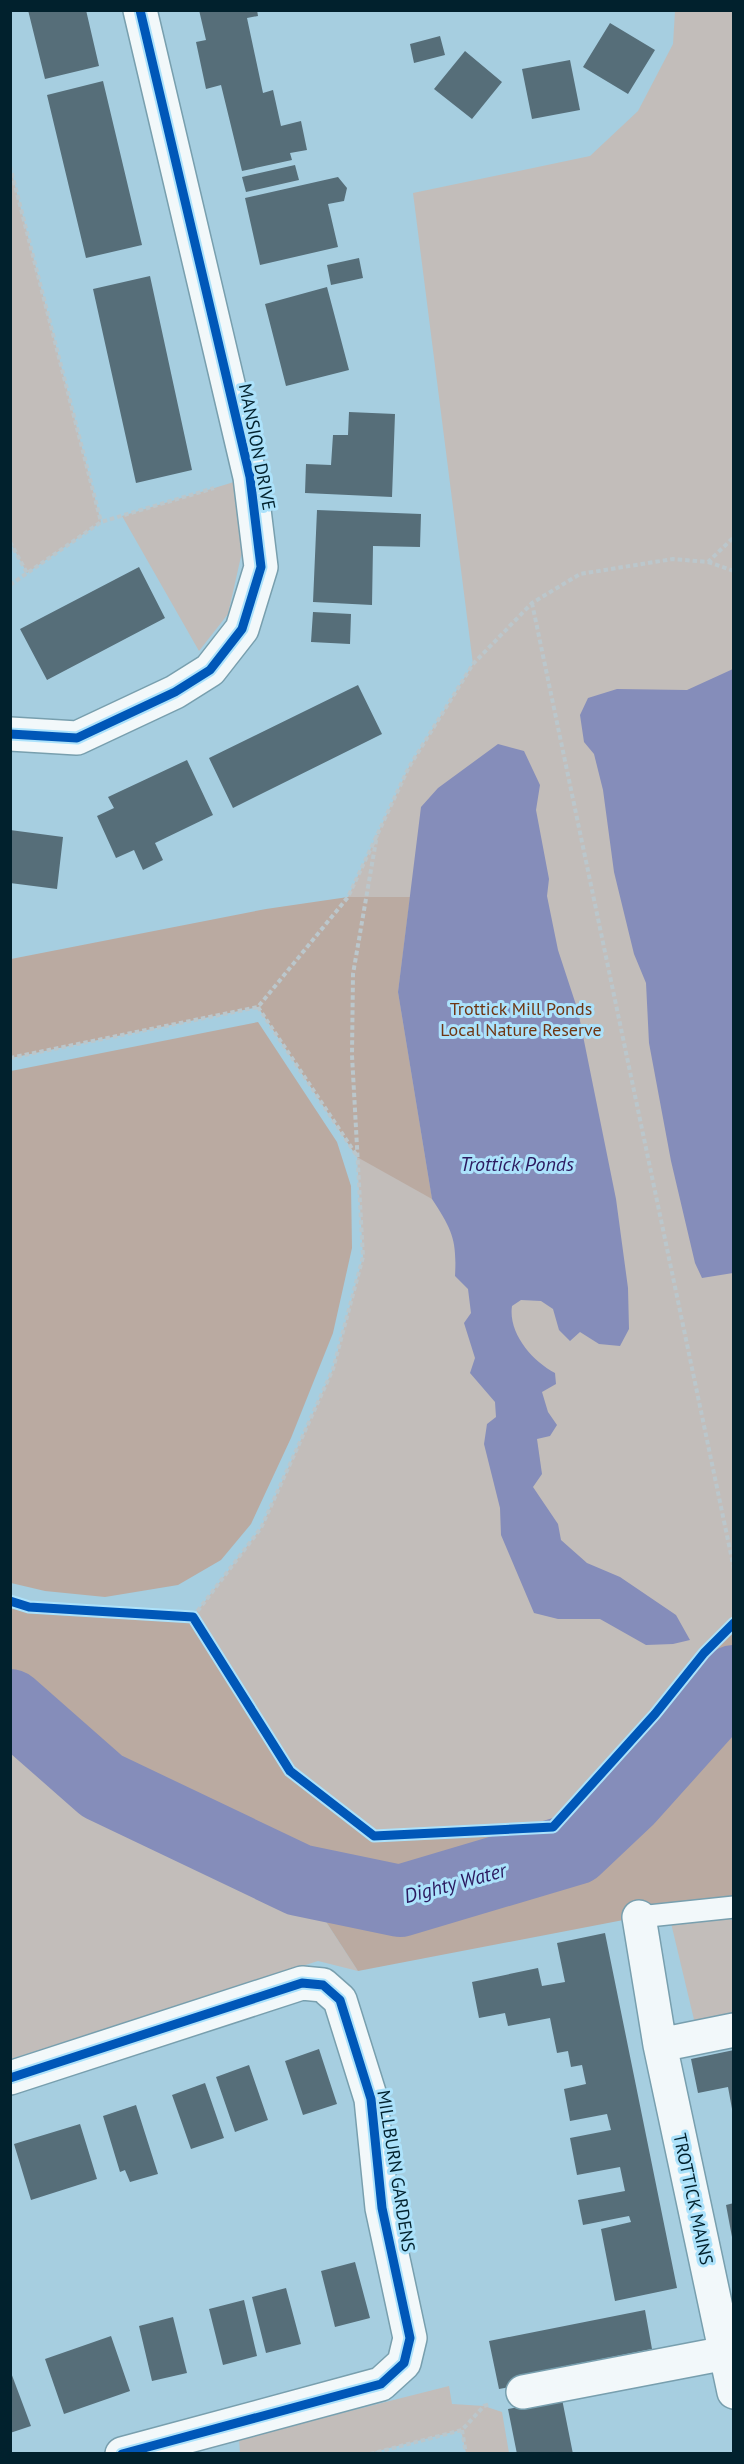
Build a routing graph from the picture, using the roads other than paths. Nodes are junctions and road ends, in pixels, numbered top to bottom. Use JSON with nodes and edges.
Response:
{"nodes":[{"id":1,"x":140,"y":10,"type":"edge"},
{"id":2,"x":10,"y":734,"type":"edge"},
{"id":3,"x":734,"y":1907,"type":"edge"},
{"id":4,"x":639,"y":1917,"type":"joint"},
{"id":5,"x":734,"y":2030,"type":"edge"},
{"id":6,"x":660,"y":2045,"type":"junction"},
{"id":7,"x":10,"y":2078,"type":"edge"},
{"id":8,"x":726,"y":2353,"type":"junction"},
{"id":9,"x":523,"y":2392,"type":"road end"},
{"id":10,"x":734,"y":2392,"type":"edge"},
{"id":11,"x":122,"y":2454,"type":"edge"}],
"edges":[{"from":1,"to":2,"type":"street","name":"MANSION DRIVE"},
{"from":3,"to":4,"type":"lane"},
{"from":4,"to":6,"type":"street","name":"TROTTICK MAINS"},
{"from":5,"to":6,"type":"street"},
{"from":6,"to":8,"type":"street","name":"TROTTICK MAINS"},
{"from":7,"to":11,"type":"street","name":"MILLBURN GARDENS"},
{"from":8,"to":9,"type":"street"},
{"from":8,"to":10,"type":"street","name":"TROTTICK MAINS"}]}
